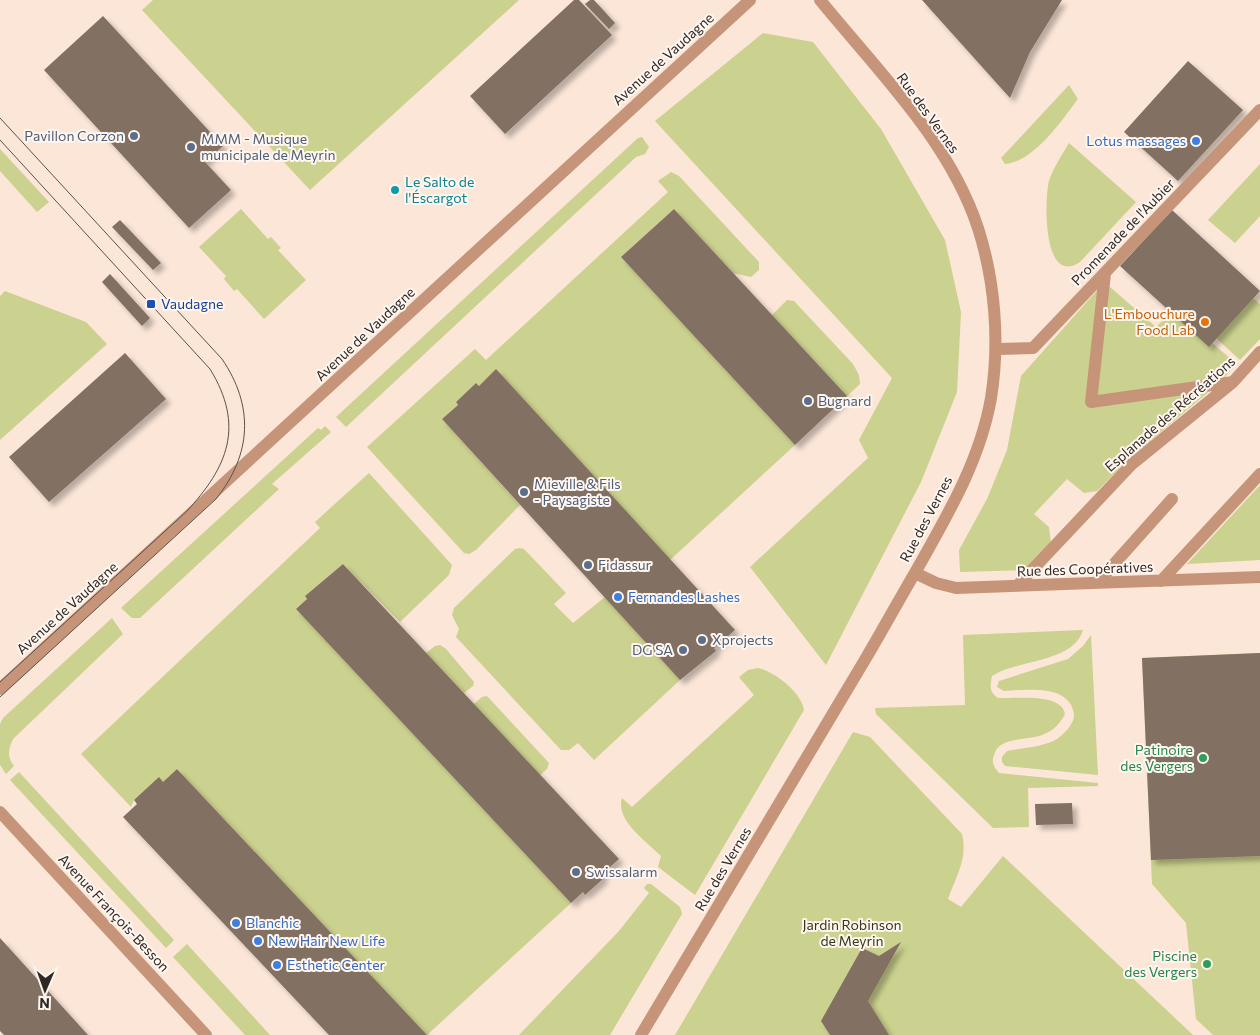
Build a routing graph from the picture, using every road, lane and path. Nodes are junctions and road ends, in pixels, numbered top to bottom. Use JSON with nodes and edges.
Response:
{"nodes":[{"id":1,"x":750,"y":0,"type":"edge"},
{"id":2,"x":820,"y":0,"type":"edge"},
{"id":3,"x":1260,"y":110,"type":"edge"},
{"id":4,"x":1105,"y":273,"type":"junction"},
{"id":5,"x":996,"y":349,"type":"junction"},
{"id":6,"x":1260,"y":352,"type":"edge"},
{"id":7,"x":1232,"y":382,"type":"junction"},
{"id":8,"x":1260,"y":474,"type":"edge"},
{"id":9,"x":1172,"y":499,"type":"dead end"},
{"id":10,"x":915,"y":573,"type":"junction"},
{"id":11,"x":1260,"y":577,"type":"edge"},
{"id":12,"x":1161,"y":581,"type":"junction"},
{"id":13,"x":1098,"y":582,"type":"junction"},
{"id":14,"x":1017,"y":586,"type":"junction"},
{"id":15,"x":0,"y":689,"type":"edge"},
{"id":16,"x":0,"y":812,"type":"edge"},
{"id":17,"x":206,"y":1035,"type":"edge"},
{"id":18,"x":641,"y":1035,"type":"edge"}],
"edges":[{"from":1,"to":15,"type":"street","name":"Avenue de Vaudagne"},
{"from":2,"to":5,"type":"street","name":"Rue des Vernes"},
{"from":3,"to":4,"type":"street","name":"Promenade de l'Aubier"},
{"from":4,"to":5,"type":"street","name":"Promenade de l'Aubier"},
{"from":4,"to":7,"type":"street"},
{"from":5,"to":10,"type":"street","name":"Rue des Vernes"},
{"from":6,"to":7,"type":"street","name":"Esplanade des Récréations"},
{"from":7,"to":14,"type":"street","name":"Esplanade des Récréations"},
{"from":8,"to":12,"type":"street"},
{"from":9,"to":13,"type":"street"},
{"from":10,"to":14,"type":"street","name":"Rue des Coopératives"},
{"from":10,"to":18,"type":"street","name":"Rue des Vernes"},
{"from":11,"to":12,"type":"street","name":"Rue des Coopératives"},
{"from":12,"to":13,"type":"street","name":"Rue des Coopératives"},
{"from":13,"to":14,"type":"street","name":"Rue des Coopératives"},
{"from":16,"to":17,"type":"street","name":"Avenue François-Besson"}]}
